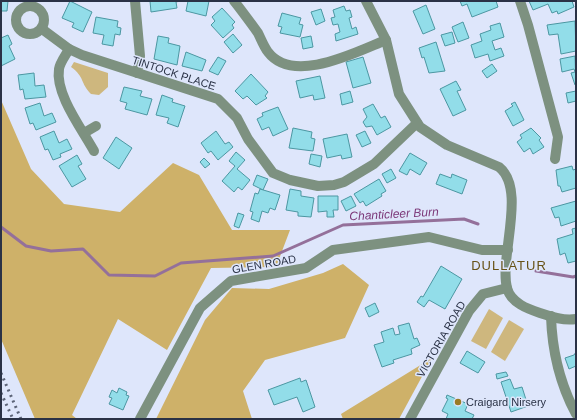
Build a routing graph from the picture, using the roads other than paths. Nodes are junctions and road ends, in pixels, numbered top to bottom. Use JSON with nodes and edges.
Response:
{"nodes":[{"id":1,"x":135,"y":1,"type":"edge"},
{"id":2,"x":234,"y":1,"type":"edge"},
{"id":3,"x":366,"y":1,"type":"edge"},
{"id":4,"x":520,"y":1,"type":"edge"},
{"id":5,"x":42,"y":29,"type":"dead end"},
{"id":6,"x":386,"y":40,"type":"junction"},
{"id":7,"x":69,"y":49,"type":"junction"},
{"id":8,"x":137,"y":73,"type":"junction"},
{"id":9,"x":417,"y":123,"type":"junction"},
{"id":10,"x":96,"y":126,"type":"dead end"},
{"id":11,"x":84,"y":133,"type":"junction"},
{"id":12,"x":94,"y":151,"type":"dead end"},
{"id":13,"x":555,"y":159,"type":"dead end"},
{"id":14,"x":508,"y":250,"type":"junction"},
{"id":15,"x":507,"y":288,"type":"junction"},
{"id":16,"x":551,"y":316,"type":"junction"},
{"id":17,"x":576,"y":319,"type":"edge"},
{"id":18,"x":576,"y":414,"type":"edge"},
{"id":19,"x":140,"y":419,"type":"edge"},
{"id":20,"x":410,"y":419,"type":"edge"}],
"edges":[{"from":1,"to":8,"type":"street"},
{"from":2,"to":6,"type":"street"},
{"from":3,"to":6,"type":"street"},
{"from":4,"to":13,"type":"street"},
{"from":5,"to":7,"type":"street","name":"TINTOCK PLACE"},
{"from":6,"to":9,"type":"street"},
{"from":7,"to":8,"type":"street","name":"TINTOCK PLACE"},
{"from":7,"to":11,"type":"street"},
{"from":8,"to":9,"type":"street","name":"TINTOCK PLACE"},
{"from":9,"to":14,"type":"street"},
{"from":10,"to":11,"type":"street"},
{"from":11,"to":12,"type":"street"},
{"from":14,"to":15,"type":"street"},
{"from":14,"to":19,"type":"street","name":"GLEN ROAD"},
{"from":15,"to":16,"type":"street"},
{"from":15,"to":20,"type":"street","name":"VICTORIA ROAD"},
{"from":16,"to":17,"type":"street"},
{"from":16,"to":18,"type":"street"}]}
